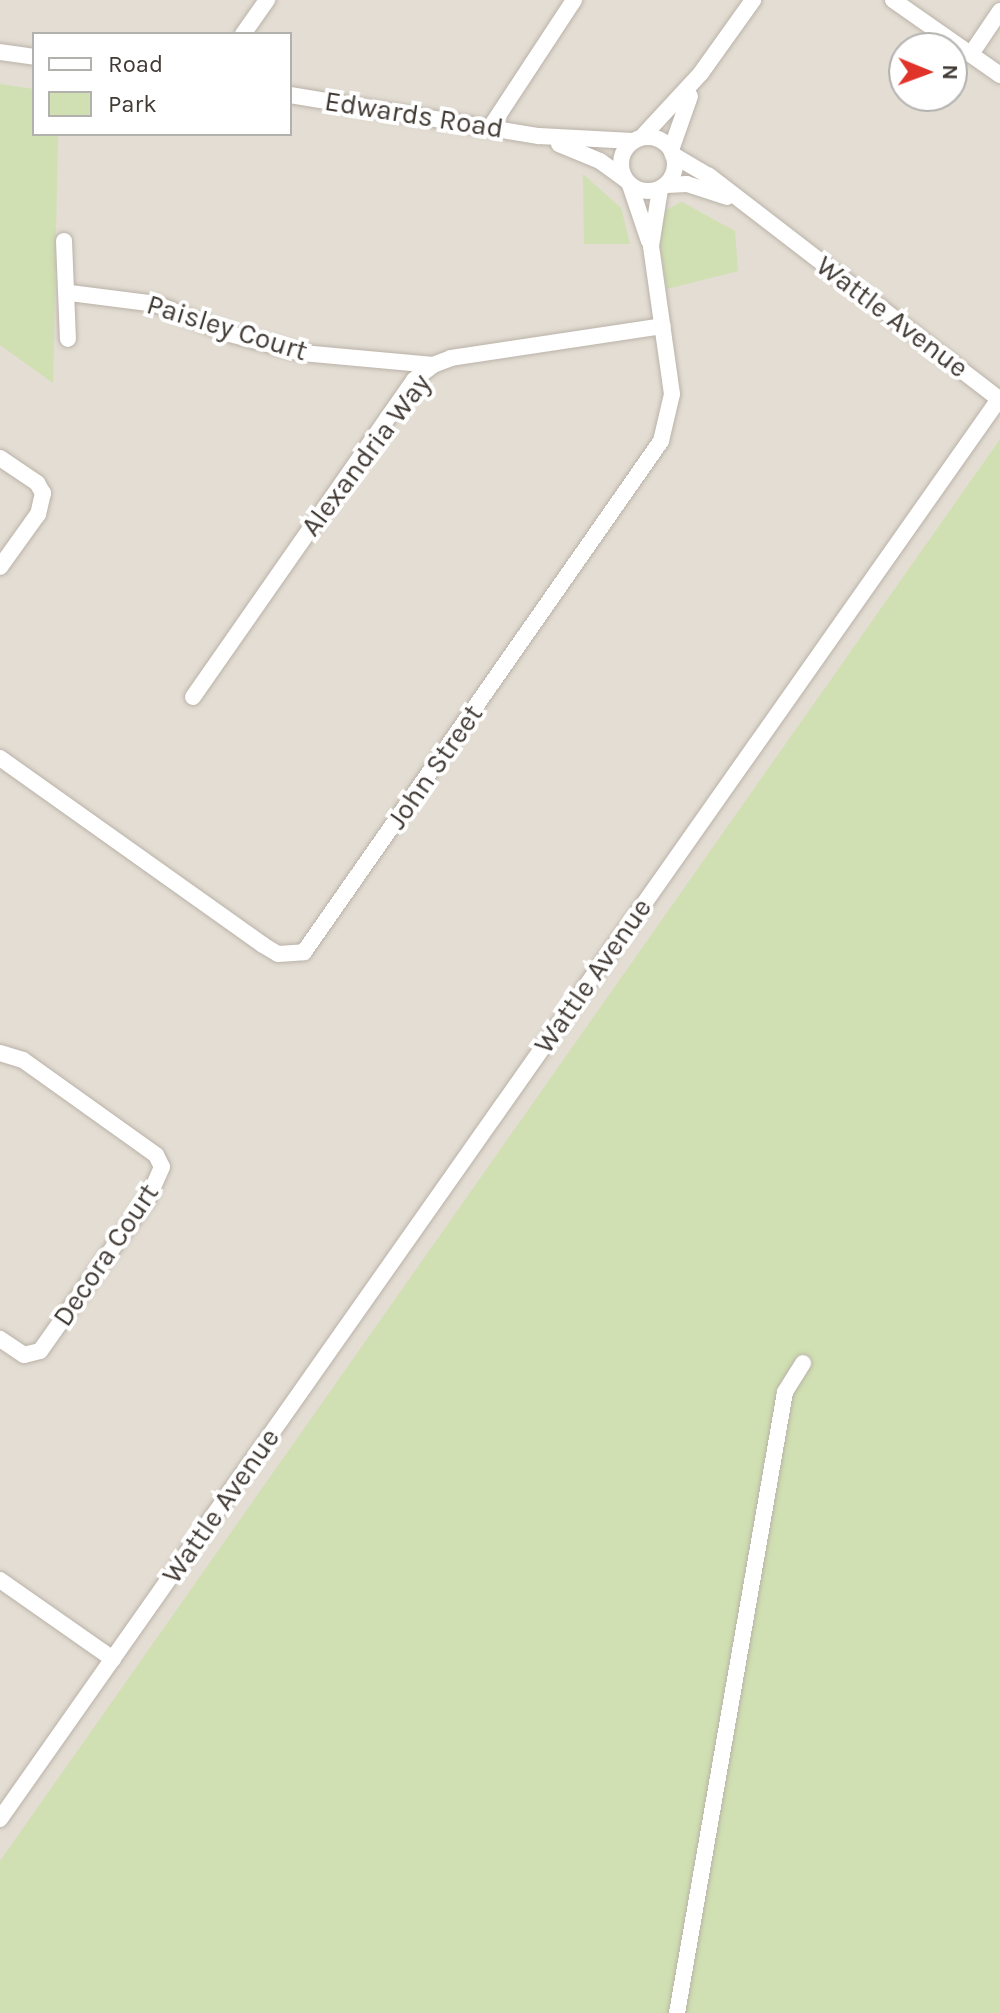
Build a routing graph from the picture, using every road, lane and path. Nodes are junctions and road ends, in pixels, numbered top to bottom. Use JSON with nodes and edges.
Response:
{"nodes":[{"id":1,"x":267,"y":0,"type":"edge"},
{"id":2,"x":574,"y":0,"type":"edge"},
{"id":3,"x":753,"y":0,"type":"edge"},
{"id":4,"x":893,"y":0,"type":"edge"},
{"id":5,"x":1000,"y":11,"type":"edge"},
{"id":6,"x":244,"y":32,"type":"edge"},
{"id":7,"x":0,"y":52,"type":"edge"},
{"id":8,"x":971,"y":54,"type":"junction"},
{"id":9,"x":32,"y":57,"type":"edge"},
{"id":10,"x":701,"y":73,"type":"junction"},
{"id":11,"x":1000,"y":75,"type":"edge"},
{"id":12,"x":292,"y":95,"type":"edge"},
{"id":13,"x":490,"y":128,"type":"junction"},
{"id":14,"x":539,"y":136,"type":"junction"},
{"id":15,"x":638,"y":139,"type":"junction"},
{"id":16,"x":672,"y":152,"type":"junction"},
{"id":17,"x":627,"y":182,"type":"junction"},
{"id":18,"x":663,"y":187,"type":"junction"},
{"id":19,"x":740,"y":201,"type":"junction"},
{"id":20,"x":64,"y":241,"type":"dead end"},
{"id":21,"x":651,"y":246,"type":"junction"},
{"id":22,"x":70,"y":293,"type":"junction"},
{"id":23,"x":663,"y":326,"type":"junction"},
{"id":24,"x":68,"y":339,"type":"dead end"},
{"id":25,"x":433,"y":365,"type":"junction"},
{"id":26,"x":0,"y":458,"type":"edge"},
{"id":27,"x":0,"y":567,"type":"edge"},
{"id":28,"x":193,"y":697,"type":"dead end"},
{"id":29,"x":0,"y":758,"type":"edge"},
{"id":30,"x":0,"y":1053,"type":"edge"},
{"id":31,"x":0,"y":1339,"type":"edge"},
{"id":32,"x":803,"y":1363,"type":"dead end"},
{"id":33,"x":0,"y":1580,"type":"edge"},
{"id":34,"x":113,"y":1659,"type":"junction"},
{"id":35,"x":0,"y":1819,"type":"edge"},
{"id":36,"x":677,"y":2013,"type":"edge"}],
"edges":[{"from":1,"to":6,"type":"street"},
{"from":2,"to":13,"type":"street"},
{"from":3,"to":10,"type":"street"},
{"from":4,"to":8,"type":"street"},
{"from":5,"to":8,"type":"street"},
{"from":7,"to":9,"type":"street"},
{"from":8,"to":11,"type":"street"},
{"from":10,"to":15,"type":"street"},
{"from":10,"to":16,"type":"street"},
{"from":12,"to":13,"type":"street","name":"Edwards Road"},
{"from":13,"to":14,"type":"street","name":"Edwards Road"},
{"from":14,"to":15,"type":"street","name":"Edwards Road"},
{"from":14,"to":17,"type":"street","name":"Edwards Road"},
{"from":15,"to":16,"type":"street"},
{"from":15,"to":17,"type":"street"},
{"from":16,"to":18,"type":"street"},
{"from":16,"to":19,"type":"street","name":"Wattle Avenue"},
{"from":17,"to":18,"type":"street"},
{"from":17,"to":21,"type":"street","name":"John Street"},
{"from":18,"to":19,"type":"street","name":"Wattle Avenue"},
{"from":18,"to":21,"type":"street","name":"John Street"},
{"from":19,"to":34,"type":"street","name":"Wattle Avenue"},
{"from":20,"to":22,"type":"street"},
{"from":21,"to":23,"type":"street","name":"John Street"},
{"from":22,"to":24,"type":"street"},
{"from":22,"to":25,"type":"street","name":"Paisley Court"},
{"from":23,"to":25,"type":"street","name":"Alexandria Way"},
{"from":23,"to":29,"type":"street","name":"John Street"},
{"from":25,"to":28,"type":"street","name":"Alexandria Way"},
{"from":26,"to":27,"type":"street"},
{"from":30,"to":31,"type":"street","name":"Decora Court"},
{"from":32,"to":36,"type":"street"},
{"from":33,"to":34,"type":"street"},
{"from":34,"to":35,"type":"street","name":"Wattle Avenue"}]}
